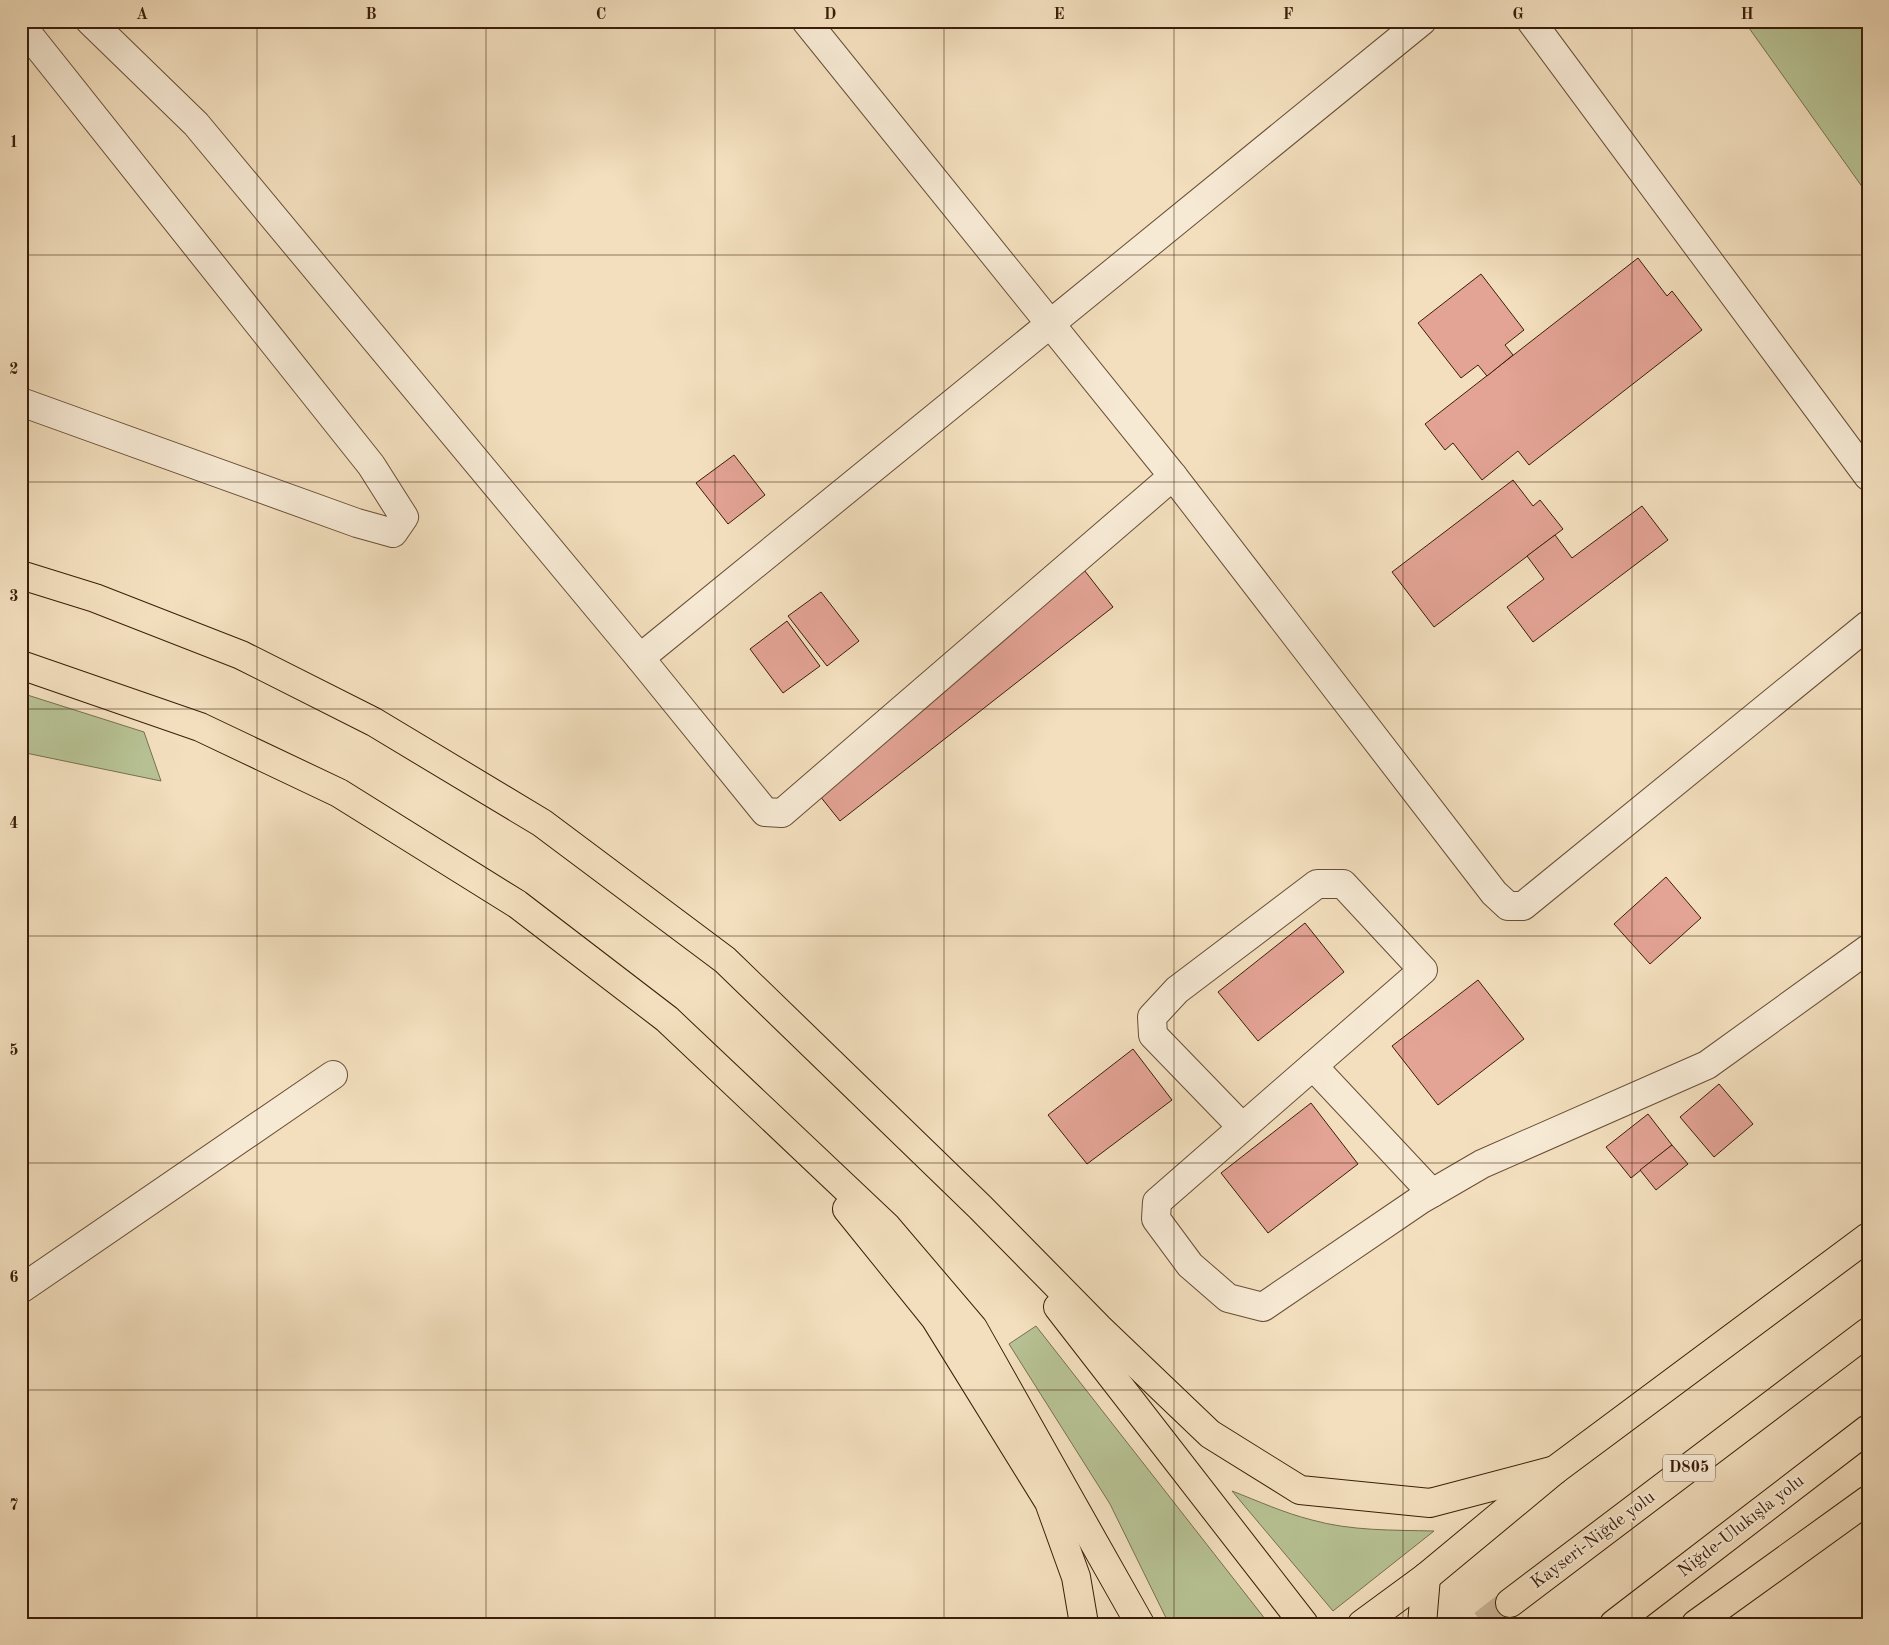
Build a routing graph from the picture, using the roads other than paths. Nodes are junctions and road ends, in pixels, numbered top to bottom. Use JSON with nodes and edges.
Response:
{"nodes":[{"id":1,"x":90,"y":21,"type":"edge"},
{"id":2,"x":806,"y":21,"type":"edge"},
{"id":3,"x":1422,"y":21,"type":"edge"},
{"id":4,"x":1531,"y":21,"type":"edge"},
{"id":5,"x":21,"y":25,"type":"edge"},
{"id":6,"x":1050,"y":324,"type":"junction"},
{"id":7,"x":21,"y":402,"type":"edge"},
{"id":8,"x":1173,"y":476,"type":"junction"},
{"id":9,"x":1868,"y":476,"type":"edge"},
{"id":10,"x":21,"y":575,"type":"edge"},
{"id":11,"x":1868,"y":625,"type":"edge"},
{"id":12,"x":640,"y":658,"type":"junction"},
{"id":13,"x":21,"y":665,"type":"edge"},
{"id":14,"x":1868,"y":949,"type":"edge"},
{"id":15,"x":667,"y":1019,"type":"junction"},
{"id":16,"x":1313,"y":1066,"type":"junction"},
{"id":17,"x":333,"y":1075,"type":"dead end"},
{"id":18,"x":1242,"y":1127,"type":"junction"},
{"id":19,"x":1432,"y":1193,"type":"junction"},
{"id":20,"x":980,"y":1207,"type":"junction"},
{"id":21,"x":1868,"y":1237,"type":"edge"},
{"id":22,"x":21,"y":1288,"type":"edge"},
{"id":23,"x":1868,"y":1332,"type":"edge"},
{"id":24,"x":1868,"y":1429,"type":"edge"},
{"id":25,"x":1554,"y":1470,"type":"junction"},
{"id":26,"x":1868,"y":1500,"type":"edge"},
{"id":27,"x":1426,"y":1576,"type":"junction"},
{"id":28,"x":1510,"y":1603,"type":"tunnel mouth"},
{"id":29,"x":1084,"y":1624,"type":"edge"},
{"id":30,"x":1140,"y":1624,"type":"edge"},
{"id":31,"x":1304,"y":1624,"type":"edge"},
{"id":32,"x":1362,"y":1624,"type":"edge"},
{"id":33,"x":1422,"y":1624,"type":"edge"},
{"id":34,"x":1614,"y":1624,"type":"edge"},
{"id":35,"x":1696,"y":1624,"type":"edge"}],
"edges":[{"from":1,"to":12,"type":"street"},
{"from":2,"to":6,"type":"street"},
{"from":3,"to":6,"type":"street"},
{"from":4,"to":9,"type":"street"},
{"from":5,"to":7,"type":"street"},
{"from":6,"to":8,"type":"street"},
{"from":6,"to":12,"type":"street"},
{"from":8,"to":11,"type":"street"},
{"from":8,"to":12,"type":"street"},
{"from":10,"to":20,"type":"highway"},
{"from":13,"to":15,"type":"highway"},
{"from":14,"to":19,"type":"street"},
{"from":15,"to":29,"type":"highway"},
{"from":15,"to":30,"type":"highway"},
{"from":16,"to":18,"type":"street"},
{"from":16,"to":18,"type":"street"},
{"from":16,"to":19,"type":"street"},
{"from":17,"to":22,"type":"street"},
{"from":18,"to":19,"type":"street"},
{"from":20,"to":25,"type":"highway"},
{"from":20,"to":31,"type":"highway"},
{"from":21,"to":25,"type":"highway"},
{"from":23,"to":28,"type":"highway","name":"Kayseri-Niğde yolu","number":"D805"},
{"from":24,"to":34,"type":"highway","name":"Niğde-Ulukışla yolu"},
{"from":25,"to":27,"type":"highway"},
{"from":26,"to":35,"type":"highway"},
{"from":27,"to":32,"type":"highway"},
{"from":27,"to":33,"type":"highway"}]}
